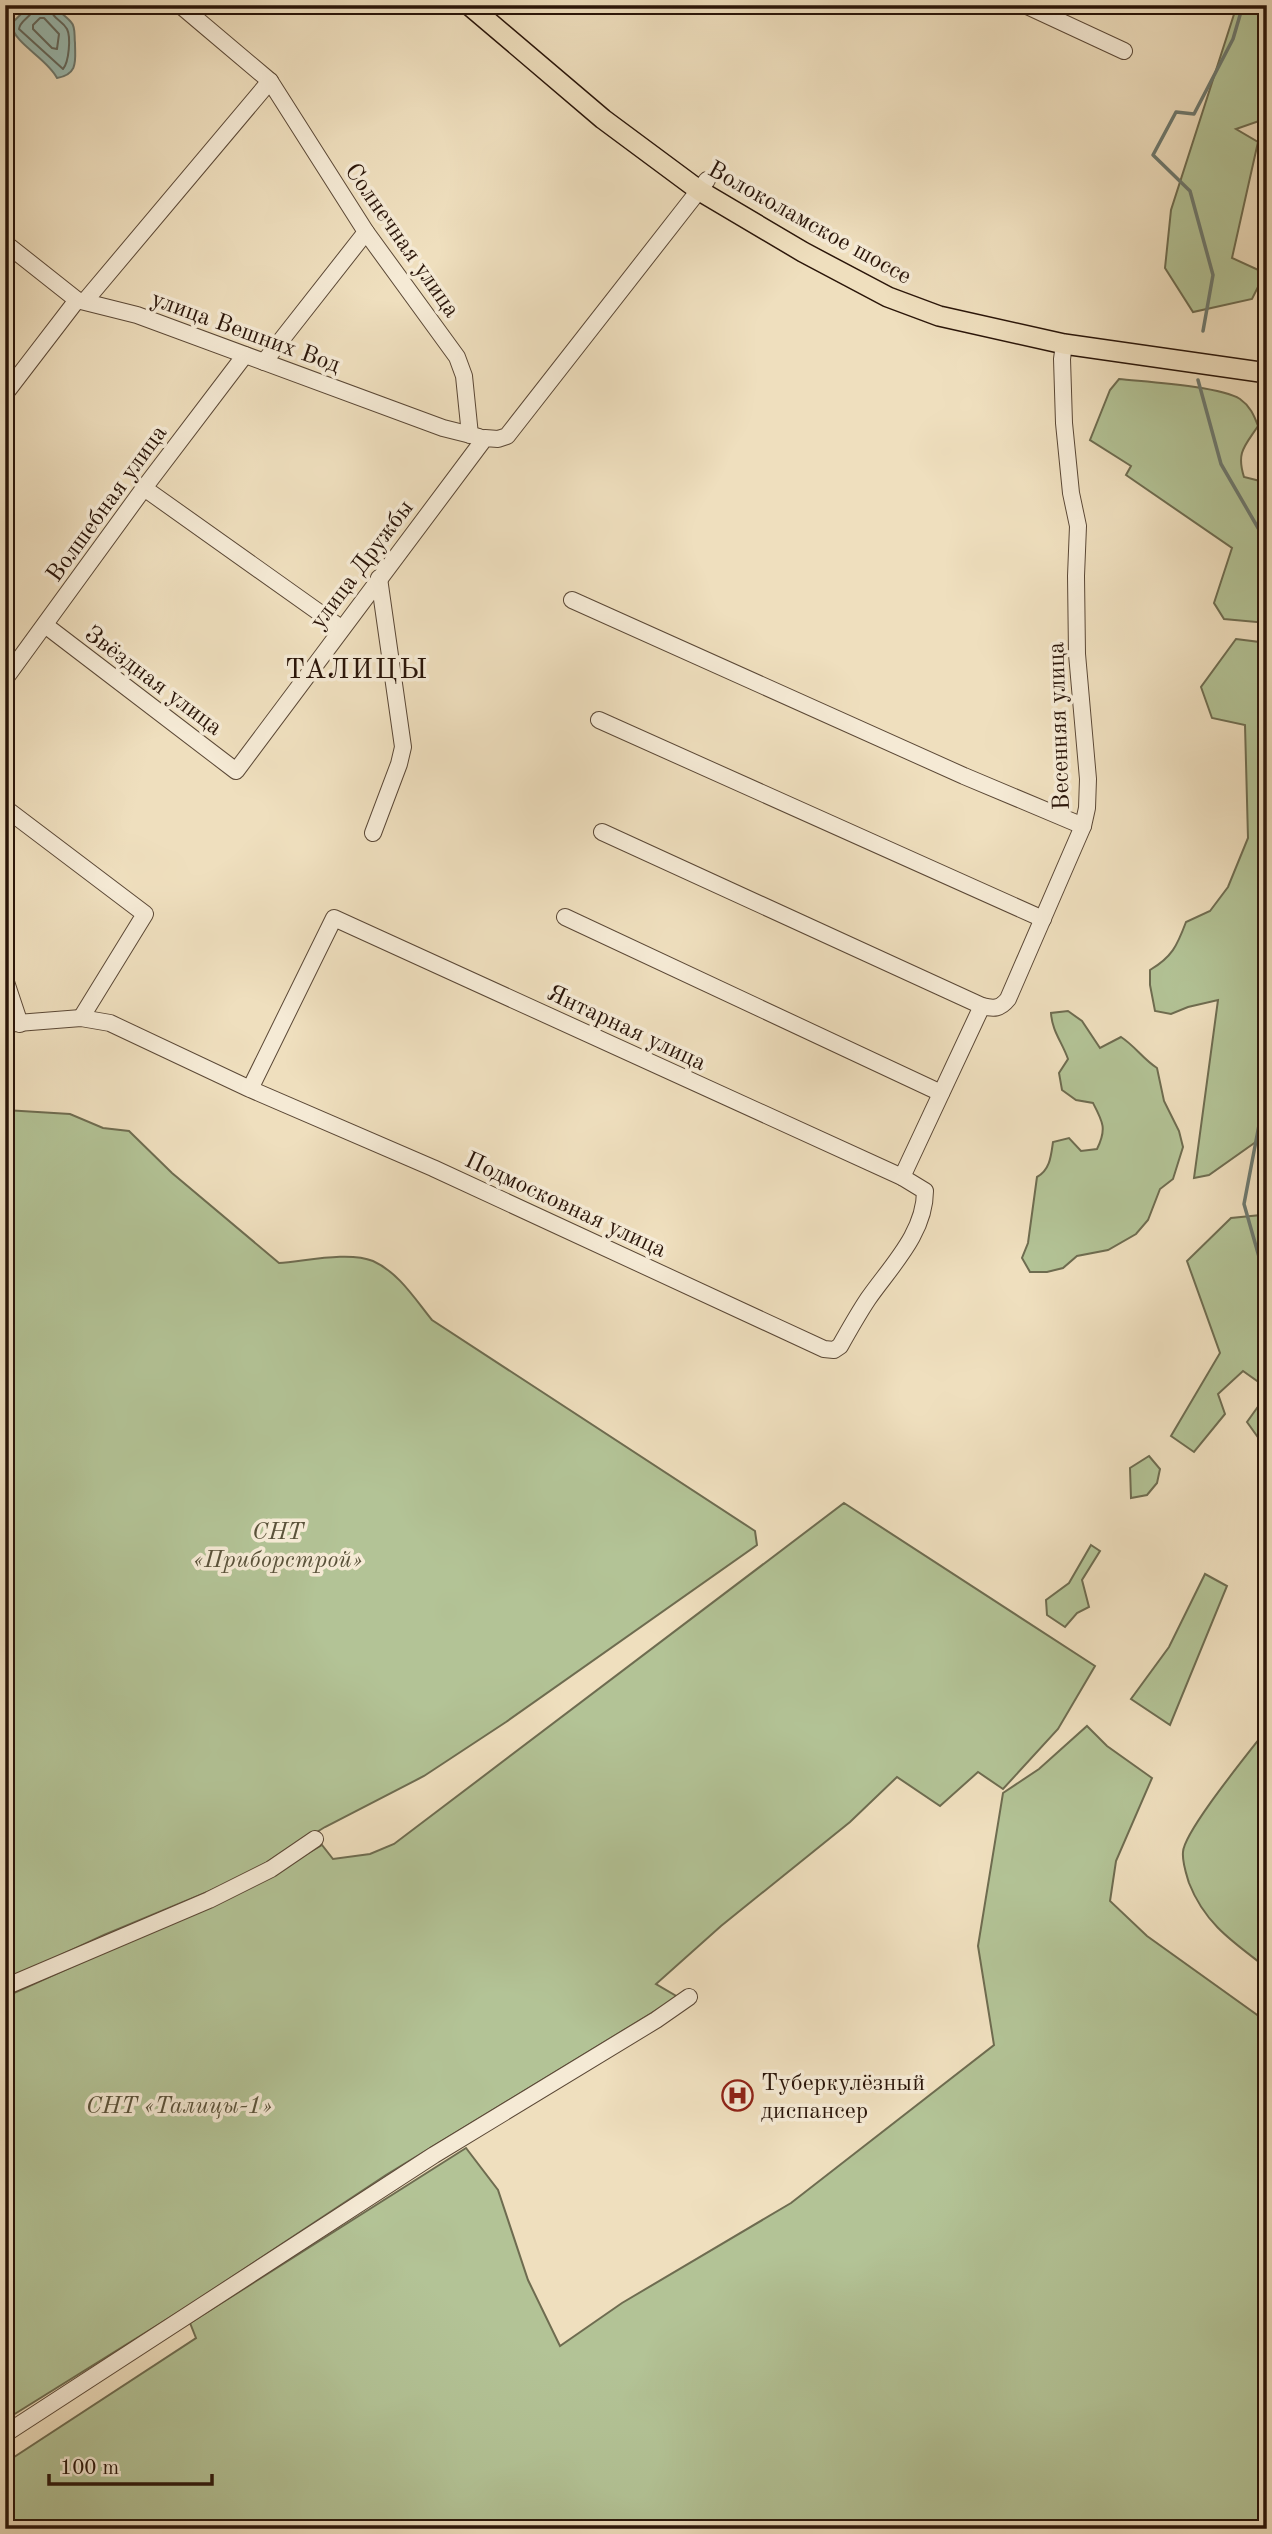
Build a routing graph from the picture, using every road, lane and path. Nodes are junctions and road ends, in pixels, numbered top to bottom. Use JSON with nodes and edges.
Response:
{"nodes":[{"id":1,"x":180,"y":5,"type":"edge"},
{"id":2,"x":469,"y":5,"type":"edge"},
{"id":3,"x":488,"y":5,"type":"edge"},
{"id":4,"x":1025,"y":5,"type":"edge"},
{"id":5,"x":1124,"y":51,"type":"dead end"},
{"id":6,"x":270,"y":82,"type":"junction"},
{"id":7,"x":704,"y":186,"type":"junction"},
{"id":8,"x":366,"y":232,"type":"junction"},
{"id":9,"x":5,"y":243,"type":"edge"},
{"id":10,"x":81,"y":300,"type":"junction"},
{"id":11,"x":1064,"y":344,"type":"junction"},
{"id":12,"x":245,"y":355,"type":"junction"},
{"id":13,"x":1267,"y":360,"type":"edge"},
{"id":14,"x":264,"y":362,"type":"junction"},
{"id":15,"x":1267,"y":373,"type":"edge"},
{"id":16,"x":5,"y":394,"type":"edge"},
{"id":17,"x":478,"y":437,"type":"junction"},
{"id":18,"x":144,"y":488,"type":"junction"},
{"id":19,"x":379,"y":578,"type":"junction"},
{"id":20,"x":572,"y":600,"type":"dead end"},
{"id":21,"x":45,"y":625,"type":"junction"},
{"id":22,"x":341,"y":628,"type":"junction"},
{"id":23,"x":5,"y":679,"type":"edge"},
{"id":24,"x":599,"y":720,"type":"dead end"},
{"id":25,"x":236,"y":771,"type":"joint"},
{"id":26,"x":5,"y":808,"type":"edge"},
{"id":27,"x":1083,"y":826,"type":"junction"},
{"id":28,"x":602,"y":832,"type":"dead end"},
{"id":29,"x":373,"y":833,"type":"dead end"},
{"id":30,"x":565,"y":918,"type":"dead end"},
{"id":31,"x":1043,"y":919,"type":"junction"},
{"id":32,"x":5,"y":979,"type":"edge"},
{"id":33,"x":982,"y":1006,"type":"junction"},
{"id":34,"x":81,"y":1018,"type":"junction"},
{"id":35,"x":13,"y":1024,"type":"edge"},
{"id":36,"x":250,"y":1089,"type":"junction"},
{"id":37,"x":942,"y":1093,"type":"junction"},
{"id":38,"x":902,"y":1177,"type":"junction"},
{"id":39,"x":315,"y":1839,"type":"dead end"},
{"id":40,"x":5,"y":1987,"type":"edge"},
{"id":41,"x":689,"y":1997,"type":"dead end"},
{"id":42,"x":5,"y":2434,"type":"edge"}],
"edges":[{"from":1,"to":6,"type":"street","name":"Солнечная улица"},
{"from":2,"to":7,"type":"main road","name":"Волоколамское шоссе"},
{"from":3,"to":7,"type":"main road","name":"Волоколамское шоссе"},
{"from":4,"to":5,"type":"street"},
{"from":6,"to":8,"type":"street","name":"Солнечная улица"},
{"from":6,"to":10,"type":"street"},
{"from":7,"to":11,"type":"main road","name":"Волоколамское шоссе"},
{"from":7,"to":13,"type":"main road","name":"Волоколамское шоссе"},
{"from":7,"to":17,"type":"street"},
{"from":8,"to":14,"type":"street"},
{"from":8,"to":17,"type":"street","name":"Солнечная улица"},
{"from":9,"to":10,"type":"street","name":"улица Вешних Вод"},
{"from":10,"to":12,"type":"street","name":"улица Вешних Вод"},
{"from":10,"to":16,"type":"street"},
{"from":11,"to":15,"type":"main road","name":"Волоколамское шоссе"},
{"from":11,"to":27,"type":"street","name":"Весенняя улица"},
{"from":12,"to":14,"type":"street","name":"улица Вешних Вод"},
{"from":12,"to":18,"type":"street","name":"Волшебная улица"},
{"from":14,"to":17,"type":"street","name":"улица Вешних Вод"},
{"from":17,"to":19,"type":"street","name":"улица Дружбы"},
{"from":18,"to":21,"type":"street","name":"Волшебная улица"},
{"from":18,"to":22,"type":"street"},
{"from":19,"to":22,"type":"street","name":"улица Дружбы"},
{"from":19,"to":29,"type":"street"},
{"from":20,"to":27,"type":"street"},
{"from":21,"to":23,"type":"street","name":"Волшебная улица"},
{"from":21,"to":25,"type":"street","name":"Звёздная улица"},
{"from":22,"to":25,"type":"street","name":"улица Дружбы"},
{"from":24,"to":31,"type":"street"},
{"from":26,"to":34,"type":"street"},
{"from":27,"to":31,"type":"street","name":"Весенняя улица"},
{"from":28,"to":33,"type":"street"},
{"from":30,"to":37,"type":"street"},
{"from":31,"to":33,"type":"street","name":"Весенняя улица"},
{"from":32,"to":35,"type":"street"},
{"from":33,"to":37,"type":"street"},
{"from":34,"to":35,"type":"street"},
{"from":34,"to":36,"type":"street","name":"Подмосковная улица"},
{"from":36,"to":38,"type":"street","name":"Янтарная улица"},
{"from":36,"to":38,"type":"street","name":"Подмосковная улица"},
{"from":37,"to":38,"type":"street"},
{"from":39,"to":40,"type":"street"},
{"from":41,"to":42,"type":"street"}]}
